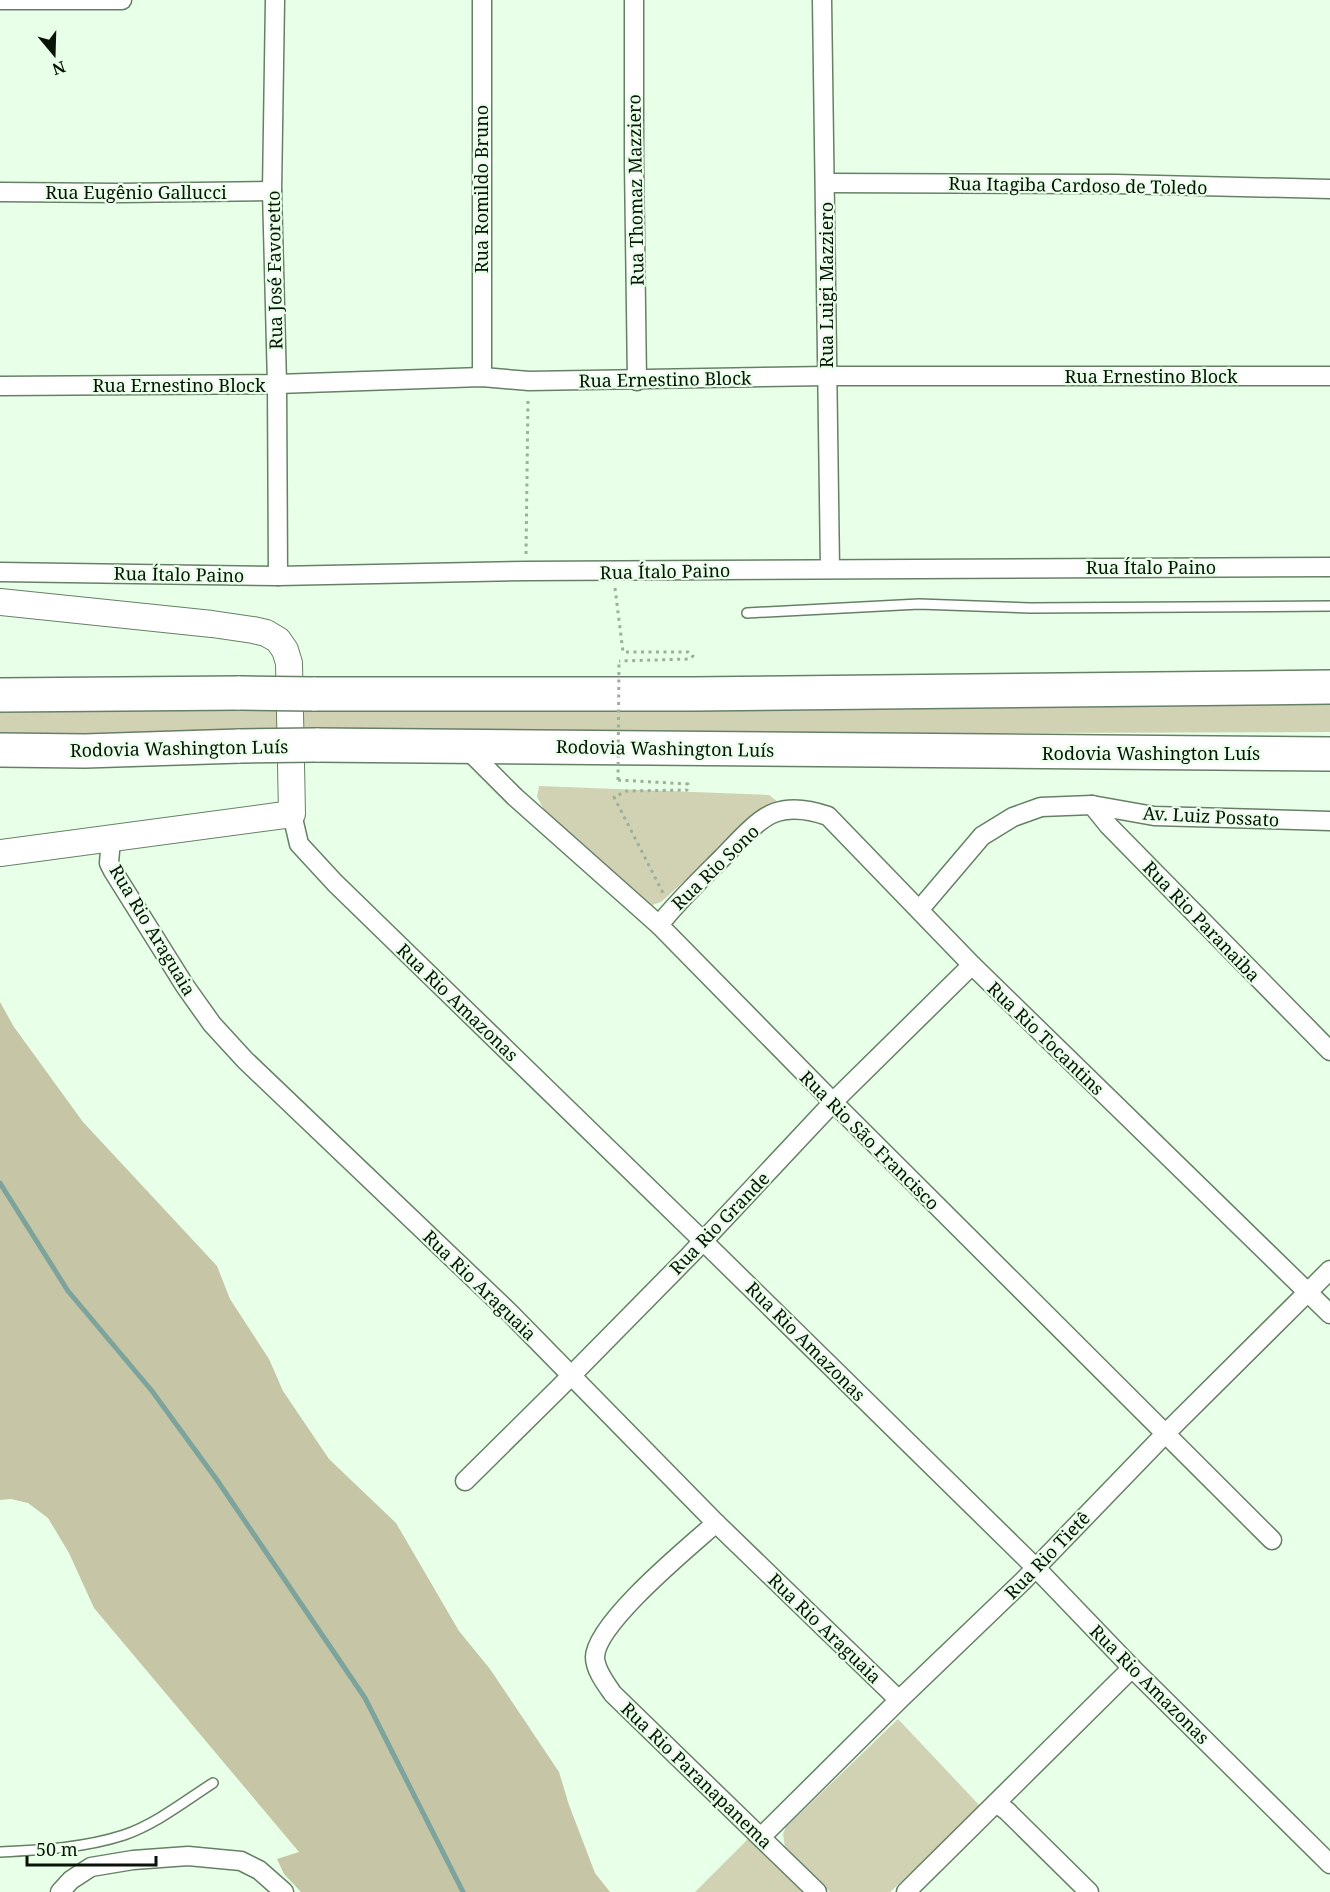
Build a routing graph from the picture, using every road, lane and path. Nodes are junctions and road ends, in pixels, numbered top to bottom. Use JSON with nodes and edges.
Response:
{"nodes":[{"id":1,"x":0,"y":0,"type":"edge"},
{"id":2,"x":122,"y":0,"type":"edge"},
{"id":3,"x":275,"y":0,"type":"edge"},
{"id":4,"x":482,"y":0,"type":"edge"},
{"id":5,"x":634,"y":0,"type":"edge"},
{"id":6,"x":822,"y":0,"type":"edge"},
{"id":7,"x":825,"y":183,"type":"junction"},
{"id":8,"x":1330,"y":189,"type":"edge"},
{"id":9,"x":272,"y":191,"type":"junction"},
{"id":10,"x":0,"y":192,"type":"edge"},
{"id":11,"x":827,"y":376,"type":"junction"},
{"id":12,"x":1330,"y":376,"type":"edge"},
{"id":13,"x":482,"y":377,"type":"junction"},
{"id":14,"x":529,"y":381,"type":"junction"},
{"id":15,"x":638,"y":381,"type":"junction"},
{"id":16,"x":277,"y":384,"type":"junction"},
{"id":17,"x":0,"y":386,"type":"edge"},
{"id":18,"x":1330,"y":567,"type":"edge"},
{"id":19,"x":830,"y":569,"type":"junction"},
{"id":20,"x":526,"y":571,"type":"junction"},
{"id":21,"x":0,"y":572,"type":"edge"},
{"id":22,"x":613,"y":572,"type":"junction"},
{"id":23,"x":278,"y":576,"type":"junction"},
{"id":24,"x":0,"y":602,"type":"edge"},
{"id":25,"x":1330,"y":606,"type":"edge"},
{"id":26,"x":747,"y":613,"type":"dead end"},
{"id":27,"x":1330,"y":687,"type":"edge"},
{"id":28,"x":0,"y":689,"type":"edge"},
{"id":29,"x":83,"y":694,"type":"junction"},
{"id":30,"x":0,"y":695,"type":"edge"},
{"id":31,"x":463,"y":746,"type":"junction"},
{"id":32,"x":0,"y":750,"type":"edge"},
{"id":33,"x":86,"y":751,"type":"junction"},
{"id":34,"x":1330,"y":754,"type":"edge"},
{"id":35,"x":0,"y":763,"type":"edge"},
{"id":36,"x":1092,"y":805,"type":"junction"},
{"id":37,"x":775,"y":813,"type":"joint"},
{"id":38,"x":292,"y":814,"type":"junction"},
{"id":39,"x":1330,"y":820,"type":"edge"},
{"id":40,"x":111,"y":839,"type":"junction"},
{"id":41,"x":0,"y":853,"type":"edge"},
{"id":42,"x":671,"y":909,"type":"junction"},
{"id":43,"x":920,"y":909,"type":"junction"},
{"id":44,"x":659,"y":925,"type":"junction"},
{"id":45,"x":972,"y":965,"type":"junction"},
{"id":46,"x":1330,"y":1051,"type":"edge"},
{"id":47,"x":834,"y":1103,"type":"junction"},
{"id":48,"x":702,"y":1240,"type":"junction"},
{"id":49,"x":1330,"y":1270,"type":"edge"},
{"id":50,"x":1308,"y":1293,"type":"junction"},
{"id":51,"x":1330,"y":1314,"type":"edge"},
{"id":52,"x":572,"y":1375,"type":"junction"},
{"id":53,"x":1165,"y":1434,"type":"junction"},
{"id":54,"x":465,"y":1481,"type":"dead end"},
{"id":55,"x":716,"y":1523,"type":"junction"},
{"id":56,"x":1272,"y":1540,"type":"dead end"},
{"id":57,"x":1036,"y":1568,"type":"junction"},
{"id":58,"x":1132,"y":1668,"type":"junction"},
{"id":59,"x":899,"y":1700,"type":"junction"},
{"id":60,"x":213,"y":1783,"type":"dead end"},
{"id":61,"x":996,"y":1803,"type":"junction"},
{"id":62,"x":761,"y":1837,"type":"junction"},
{"id":63,"x":0,"y":1852,"type":"edge"},
{"id":64,"x":1330,"y":1864,"type":"edge"},
{"id":65,"x":60,"y":1892,"type":"edge"},
{"id":66,"x":284,"y":1892,"type":"edge"},
{"id":67,"x":817,"y":1892,"type":"edge"},
{"id":68,"x":906,"y":1892,"type":"edge"},
{"id":69,"x":1089,"y":1892,"type":"edge"}],
"edges":[{"from":1,"to":2,"type":"street"},
{"from":3,"to":9,"type":"street","name":"Rua José Favoretto"},
{"from":4,"to":13,"type":"street","name":"Rua Romildo Bruno"},
{"from":5,"to":15,"type":"street","name":"Rua Thomaz Mazziero"},
{"from":6,"to":7,"type":"street","name":"Rua Luigi Mazziero"},
{"from":7,"to":8,"type":"street","name":"Rua Itagiba Cardoso de Toledo"},
{"from":7,"to":11,"type":"street","name":"Rua Luigi Mazziero"},
{"from":9,"to":10,"type":"street","name":"Rua Eugênio Gallucci"},
{"from":9,"to":16,"type":"street","name":"Rua José Favoretto"},
{"from":11,"to":12,"type":"street","name":"Rua Ernestino Block"},
{"from":11,"to":15,"type":"street","name":"Rua Ernestino Block"},
{"from":11,"to":19,"type":"street","name":"Rua Luigi Mazziero"},
{"from":13,"to":14,"type":"street","name":"Rua Ernestino Block"},
{"from":13,"to":16,"type":"street","name":"Rua Ernestino Block"},
{"from":14,"to":15,"type":"street","name":"Rua Ernestino Block"},
{"from":14,"to":20,"type":"path"},
{"from":16,"to":17,"type":"street","name":"Rua Ernestino Block"},
{"from":16,"to":23,"type":"street","name":"Rua José Favoretto"},
{"from":18,"to":19,"type":"street","name":"Rua Ítalo Paino"},
{"from":19,"to":22,"type":"street","name":"Rua Ítalo Paino"},
{"from":20,"to":22,"type":"street","name":"Rua Ítalo Paino"},
{"from":20,"to":23,"type":"street","name":"Rua Ítalo Paino"},
{"from":21,"to":23,"type":"street","name":"Rua Ítalo Paino"},
{"from":22,"to":42,"type":"path","bridge":true},
{"from":24,"to":38,"type":"street"},
{"from":25,"to":26,"type":"lane"},
{"from":27,"to":29,"type":"highway","bridge":true},
{"from":28,"to":29,"type":"highway"},
{"from":29,"to":30,"type":"highway"},
{"from":31,"to":33,"type":"highway","name":"Rodovia Washington Luís","bridge":true},
{"from":31,"to":34,"type":"highway","name":"Rodovia Washington Luís"},
{"from":31,"to":44,"type":"street","name":"Rua Rio São Francisco"},
{"from":32,"to":33,"type":"highway","name":"Rodovia Washington Luís"},
{"from":33,"to":35,"type":"highway"},
{"from":36,"to":39,"type":"street","name":"Av. Luiz Possato"},
{"from":36,"to":43,"type":"street"},
{"from":36,"to":46,"type":"street","name":"Rua Rio Paranaiba"},
{"from":37,"to":42,"type":"street","name":"Rua Rio Sono"},
{"from":37,"to":43,"type":"street","name":"Rua Rio Tocantins"},
{"from":38,"to":40,"type":"street"},
{"from":38,"to":48,"type":"street","name":"Rua Rio Amazonas"},
{"from":40,"to":41,"type":"street"},
{"from":40,"to":52,"type":"street","name":"Rua Rio Araguaia"},
{"from":42,"to":44,"type":"street","name":"Rua Rio Sono"},
{"from":43,"to":45,"type":"street","name":"Rua Rio Tocantins"},
{"from":44,"to":47,"type":"street","name":"Rua Rio São Francisco"},
{"from":45,"to":47,"type":"street","name":"Rua Rio Grande"},
{"from":45,"to":50,"type":"street","name":"Rua Rio Tocantins"},
{"from":47,"to":48,"type":"street","name":"Rua Rio Grande"},
{"from":47,"to":53,"type":"street","name":"Rua Rio São Francisco"},
{"from":48,"to":52,"type":"street","name":"Rua Rio Grande"},
{"from":48,"to":57,"type":"street","name":"Rua Rio Amazonas"},
{"from":49,"to":50,"type":"street","name":"Rua Rio Tietê"},
{"from":50,"to":51,"type":"street","name":"Rua Rio Tocantins"},
{"from":50,"to":53,"type":"street","name":"Rua Rio Tietê"},
{"from":52,"to":54,"type":"street","name":"Rua Rio Grande"},
{"from":52,"to":55,"type":"street","name":"Rua Rio Araguaia"},
{"from":53,"to":56,"type":"street","name":"Rua Rio São Francisco"},
{"from":53,"to":57,"type":"street","name":"Rua Rio Tietê"},
{"from":55,"to":59,"type":"street","name":"Rua Rio Araguaia"},
{"from":55,"to":62,"type":"street","name":"Rua Rio Paranapanema"},
{"from":57,"to":58,"type":"street","name":"Rua Rio Amazonas"},
{"from":57,"to":59,"type":"street","name":"Rua Rio Tietê"},
{"from":58,"to":61,"type":"street"},
{"from":58,"to":64,"type":"street","name":"Rua Rio Amazonas"},
{"from":59,"to":62,"type":"street","name":"Rua Rio Tietê"},
{"from":60,"to":63,"type":"lane"},
{"from":61,"to":68,"type":"street"},
{"from":61,"to":69,"type":"street"},
{"from":62,"to":67,"type":"street","name":"Rua Rio Paranapanema"},
{"from":65,"to":66,"type":"street"}]}
